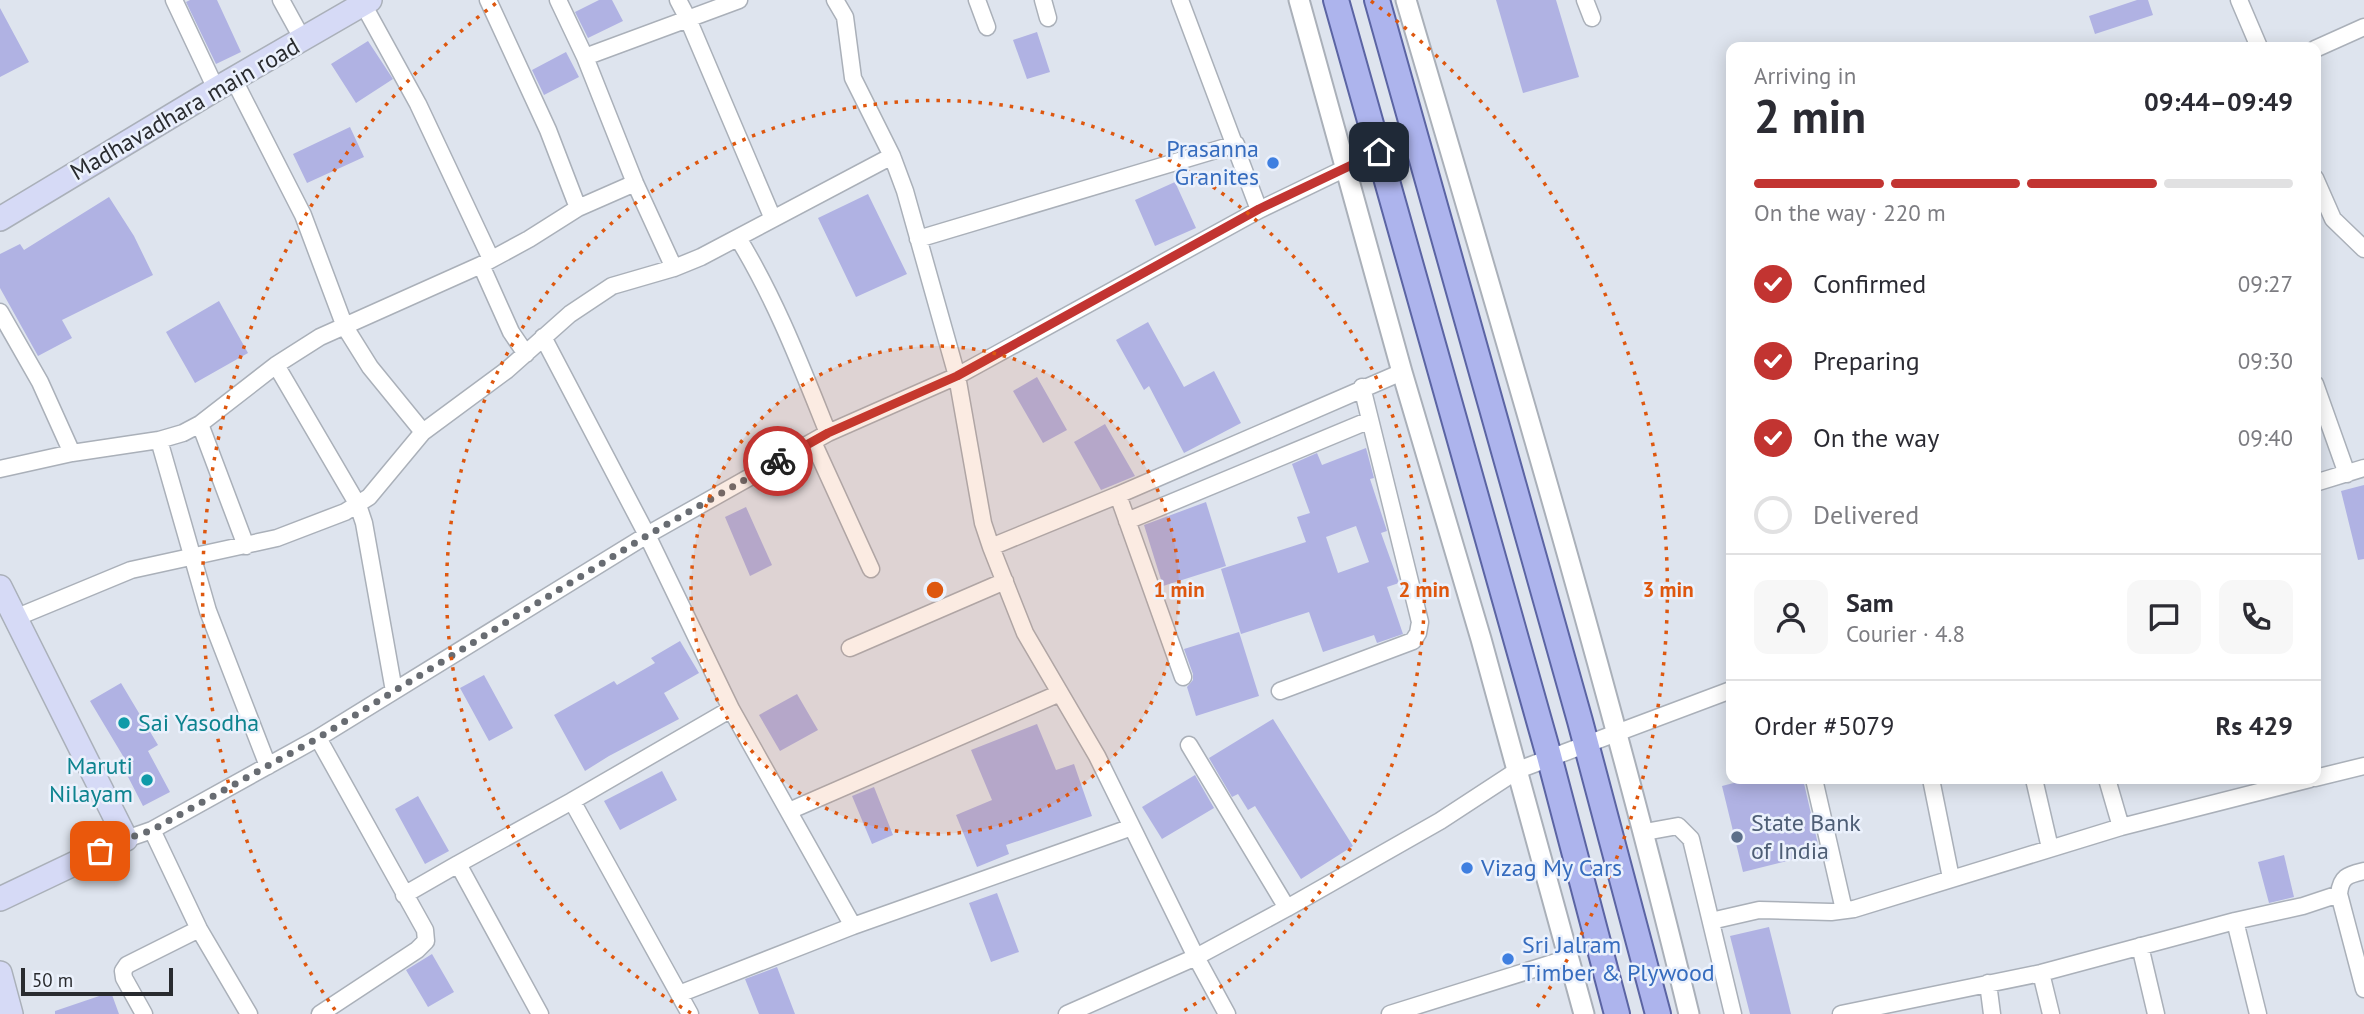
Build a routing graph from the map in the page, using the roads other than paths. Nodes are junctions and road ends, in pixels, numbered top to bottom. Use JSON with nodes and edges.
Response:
{"nodes":[{"id":1,"x":174,"y":0,"type":"edge"},
{"id":2,"x":281,"y":0,"type":"edge"},
{"id":3,"x":488,"y":0,"type":"edge"},
{"id":4,"x":558,"y":0,"type":"edge"},
{"id":5,"x":678,"y":0,"type":"edge"},
{"id":6,"x":739,"y":0,"type":"edge"},
{"id":7,"x":835,"y":0,"type":"edge"},
{"id":8,"x":977,"y":0,"type":"edge"},
{"id":9,"x":1043,"y":0,"type":"edge"},
{"id":10,"x":1180,"y":0,"type":"edge"},
{"id":11,"x":1299,"y":0,"type":"edge"},
{"id":12,"x":1336,"y":0,"type":"edge"},
{"id":13,"x":1377,"y":0,"type":"edge"},
{"id":14,"x":1406,"y":0,"type":"edge"},
{"id":15,"x":1586,"y":0,"type":"edge"},
{"id":16,"x":2239,"y":0,"type":"edge"},
{"id":17,"x":367,"y":2,"type":"edge"},
{"id":18,"x":1048,"y":18,"type":"dead end"},
{"id":19,"x":1592,"y":18,"type":"dead end"},
{"id":20,"x":688,"y":19,"type":"junction"},
{"id":21,"x":987,"y":26,"type":"dead end"},
{"id":22,"x":2364,"y":27,"type":"edge"},
{"id":23,"x":303,"y":40,"type":"junction"},
{"id":24,"x":2257,"y":42,"type":"edge"},
{"id":25,"x":2321,"y":46,"type":"edge"},
{"id":26,"x":585,"y":57,"type":"junction"},
{"id":27,"x":225,"y":85,"type":"junction"},
{"id":28,"x":1236,"y":144,"type":"junction"},
{"id":29,"x":1379,"y":152,"type":"junction"},
{"id":30,"x":892,"y":156,"type":"junction"},
{"id":31,"x":1347,"y":167,"type":"junction"},
{"id":32,"x":635,"y":183,"type":"junction"},
{"id":33,"x":2321,"y":192,"type":"edge"},
{"id":34,"x":578,"y":208,"type":"junction"},
{"id":35,"x":1259,"y":209,"type":"junction"},
{"id":36,"x":0,"y":219,"type":"edge"},
{"id":37,"x":774,"y":219,"type":"junction"},
{"id":38,"x":738,"y":238,"type":"junction"},
{"id":39,"x":918,"y":239,"type":"junction"},
{"id":40,"x":2364,"y":249,"type":"edge"},
{"id":41,"x":486,"y":262,"type":"junction"},
{"id":42,"x":674,"y":268,"type":"junction"},
{"id":43,"x":0,"y":312,"type":"edge"},
{"id":44,"x":345,"y":327,"type":"junction"},
{"id":45,"x":543,"y":337,"type":"junction"},
{"id":46,"x":526,"y":354,"type":"junction"},
{"id":47,"x":276,"y":365,"type":"junction"},
{"id":48,"x":1402,"y":372,"type":"junction"},
{"id":49,"x":957,"y":376,"type":"junction"},
{"id":50,"x":1362,"y":387,"type":"junction"},
{"id":51,"x":2321,"y":401,"type":"edge"},
{"id":52,"x":1370,"y":420,"type":"junction"},
{"id":53,"x":200,"y":424,"type":"junction"},
{"id":54,"x":423,"y":432,"type":"junction"},
{"id":55,"x":828,"y":433,"type":"junction"},
{"id":56,"x":159,"y":439,"type":"junction"},
{"id":57,"x":813,"y":442,"type":"junction"},
{"id":58,"x":72,"y":453,"type":"junction"},
{"id":59,"x":2364,"y":468,"type":"edge"},
{"id":60,"x":0,"y":469,"type":"edge"},
{"id":61,"x":2347,"y":474,"type":"junction"},
{"id":62,"x":2321,"y":482,"type":"edge"},
{"id":63,"x":1118,"y":495,"type":"junction"},
{"id":64,"x":358,"y":505,"type":"junction"},
{"id":65,"x":1127,"y":521,"type":"junction"},
{"id":66,"x":648,"y":535,"type":"junction"},
{"id":67,"x":246,"y":546,"type":"junction"},
{"id":68,"x":991,"y":547,"type":"junction"},
{"id":69,"x":192,"y":555,"type":"junction"},
{"id":70,"x":872,"y":569,"type":"dead end"},
{"id":71,"x":1005,"y":582,"type":"junction"},
{"id":72,"x":0,"y":587,"type":"edge"},
{"id":73,"x":15,"y":618,"type":"junction"},
{"id":74,"x":850,"y":648,"type":"dead end"},
{"id":75,"x":1183,"y":677,"type":"dead end"},
{"id":76,"x":394,"y":691,"type":"junction"},
{"id":77,"x":1280,"y":691,"type":"dead end"},
{"id":78,"x":1726,"y":692,"type":"edge"},
{"id":79,"x":1060,"y":693,"type":"junction"},
{"id":80,"x":731,"y":709,"type":"junction"},
{"id":81,"x":1618,"y":733,"type":"junction"},
{"id":82,"x":318,"y":738,"type":"junction"},
{"id":83,"x":1587,"y":744,"type":"junction"},
{"id":84,"x":1189,"y":745,"type":"dead end"},
{"id":85,"x":1549,"y":756,"type":"junction"},
{"id":86,"x":268,"y":766,"type":"junction"},
{"id":87,"x":2364,"y":766,"type":"edge"},
{"id":88,"x":1518,"y":770,"type":"junction"},
{"id":89,"x":2321,"y":776,"type":"edge"},
{"id":90,"x":1815,"y":784,"type":"edge"},
{"id":91,"x":1932,"y":784,"type":"edge"},
{"id":92,"x":2035,"y":784,"type":"edge"},
{"id":93,"x":2108,"y":784,"type":"edge"},
{"id":94,"x":2271,"y":784,"type":"edge"},
{"id":95,"x":572,"y":801,"type":"junction"},
{"id":96,"x":789,"y":811,"type":"junction"},
{"id":97,"x":1132,"y":827,"type":"junction"},
{"id":98,"x":2121,"y":827,"type":"junction"},
{"id":99,"x":152,"y":830,"type":"junction"},
{"id":100,"x":1645,"y":831,"type":"junction"},
{"id":101,"x":126,"y":839,"type":"junction"},
{"id":102,"x":2050,"y":848,"type":"junction"},
{"id":103,"x":458,"y":864,"type":"junction"},
{"id":104,"x":2364,"y":871,"type":"edge"},
{"id":105,"x":1951,"y":878,"type":"junction"},
{"id":106,"x":2339,"y":894,"type":"junction"},
{"id":107,"x":404,"y":895,"type":"junction"},
{"id":108,"x":0,"y":899,"type":"edge"},
{"id":109,"x":1287,"y":908,"type":"junction"},
{"id":110,"x":1844,"y":910,"type":"junction"},
{"id":111,"x":1711,"y":920,"type":"junction"},
{"id":112,"x":2235,"y":921,"type":"junction"},
{"id":113,"x":853,"y":926,"type":"junction"},
{"id":114,"x":200,"y":929,"type":"junction"},
{"id":115,"x":2140,"y":946,"type":"junction"},
{"id":116,"x":1196,"y":957,"type":"junction"},
{"id":117,"x":1569,"y":958,"type":"junction"},
{"id":118,"x":0,"y":973,"type":"edge"},
{"id":119,"x":2040,"y":973,"type":"junction"},
{"id":120,"x":1988,"y":984,"type":"junction"},
{"id":121,"x":2364,"y":989,"type":"edge"},
{"id":122,"x":679,"y":994,"type":"junction"},
{"id":123,"x":329,"y":1011,"type":"edge"},
{"id":124,"x":1851,"y":1013,"type":"edge"},
{"id":125,"x":11,"y":1014,"type":"edge"},
{"id":126,"x":144,"y":1014,"type":"edge"},
{"id":127,"x":249,"y":1014,"type":"edge"},
{"id":128,"x":540,"y":1014,"type":"edge"},
{"id":129,"x":690,"y":1014,"type":"edge"},
{"id":130,"x":1067,"y":1014,"type":"edge"},
{"id":131,"x":1227,"y":1014,"type":"edge"},
{"id":132,"x":1390,"y":1014,"type":"edge"},
{"id":133,"x":1584,"y":1014,"type":"edge"},
{"id":134,"x":1617,"y":1014,"type":"edge"},
{"id":135,"x":1658,"y":1014,"type":"edge"},
{"id":136,"x":1689,"y":1014,"type":"edge"},
{"id":137,"x":1733,"y":1014,"type":"edge"},
{"id":138,"x":1992,"y":1014,"type":"edge"},
{"id":139,"x":2051,"y":1014,"type":"edge"},
{"id":140,"x":2156,"y":1014,"type":"edge"},
{"id":141,"x":2258,"y":1014,"type":"edge"}],
"edges":[{"from":1,"to":27,"type":"street"},
{"from":2,"to":23,"type":"street"},
{"from":3,"to":34,"type":"street"},
{"from":4,"to":26,"type":"street"},
{"from":5,"to":20,"type":"street"},
{"from":6,"to":20,"type":"street"},
{"from":7,"to":30,"type":"street"},
{"from":8,"to":21,"type":"street"},
{"from":9,"to":18,"type":"street"},
{"from":10,"to":28,"type":"street"},
{"from":11,"to":31,"type":"street"},
{"from":12,"to":29,"type":"main road"},
{"from":13,"to":83,"type":"main road"},
{"from":14,"to":81,"type":"street"},
{"from":15,"to":19,"type":"street"},
{"from":16,"to":24,"type":"street"},
{"from":17,"to":23,"type":"main road","name":"Madhavadhara main road"},
{"from":17,"to":41,"type":"street"},
{"from":20,"to":26,"type":"street"},
{"from":20,"to":37,"type":"street"},
{"from":22,"to":25,"type":"street"},
{"from":23,"to":27,"type":"main road","name":"Madhavadhara main road"},
{"from":26,"to":32,"type":"street"},
{"from":27,"to":36,"type":"main road","name":"Madhavadhara main road"},
{"from":27,"to":44,"type":"street"},
{"from":28,"to":35,"type":"street"},
{"from":28,"to":39,"type":"street"},
{"from":29,"to":31,"type":"street"},
{"from":29,"to":85,"type":"main road"},
{"from":30,"to":37,"type":"street"},
{"from":30,"to":39,"type":"street"},
{"from":31,"to":35,"type":"street"},
{"from":31,"to":48,"type":"street"},
{"from":32,"to":34,"type":"street"},
{"from":32,"to":42,"type":"street"},
{"from":33,"to":40,"type":"street"},
{"from":34,"to":41,"type":"street"},
{"from":35,"to":49,"type":"street"},
{"from":37,"to":38,"type":"street"},
{"from":38,"to":42,"type":"street"},
{"from":38,"to":55,"type":"street"},
{"from":39,"to":49,"type":"street"},
{"from":41,"to":44,"type":"street"},
{"from":41,"to":46,"type":"street"},
{"from":42,"to":45,"type":"street"},
{"from":43,"to":58,"type":"street"},
{"from":44,"to":47,"type":"street"},
{"from":44,"to":54,"type":"street"},
{"from":45,"to":46,"type":"street"},
{"from":45,"to":66,"type":"street"},
{"from":46,"to":54,"type":"street"},
{"from":47,"to":53,"type":"street"},
{"from":47,"to":64,"type":"street"},
{"from":48,"to":50,"type":"street"},
{"from":48,"to":88,"type":"street"},
{"from":49,"to":55,"type":"street"},
{"from":49,"to":68,"type":"street"},
{"from":50,"to":52,"type":"street"},
{"from":50,"to":63,"type":"street"},
{"from":51,"to":61,"type":"street"},
{"from":52,"to":65,"type":"street"},
{"from":52,"to":77,"type":"street"},
{"from":53,"to":56,"type":"street"},
{"from":53,"to":67,"type":"street"},
{"from":54,"to":64,"type":"street"},
{"from":55,"to":57,"type":"street"},
{"from":56,"to":58,"type":"street"},
{"from":56,"to":69,"type":"street"},
{"from":57,"to":66,"type":"street"},
{"from":57,"to":70,"type":"street"},
{"from":58,"to":60,"type":"street"},
{"from":59,"to":61,"type":"street"},
{"from":61,"to":62,"type":"street"},
{"from":63,"to":65,"type":"street"},
{"from":63,"to":68,"type":"street"},
{"from":64,"to":67,"type":"street"},
{"from":64,"to":76,"type":"street"},
{"from":65,"to":75,"type":"street"},
{"from":66,"to":76,"type":"street"},
{"from":66,"to":80,"type":"street"},
{"from":67,"to":69,"type":"street"},
{"from":68,"to":71,"type":"street"},
{"from":69,"to":73,"type":"street"},
{"from":69,"to":86,"type":"street"},
{"from":71,"to":74,"type":"street"},
{"from":71,"to":79,"type":"street"},
{"from":72,"to":73,"type":"main road"},
{"from":73,"to":101,"type":"main road"},
{"from":76,"to":82,"type":"street"},
{"from":78,"to":81,"type":"street"},
{"from":79,"to":96,"type":"street"},
{"from":79,"to":97,"type":"street"},
{"from":80,"to":95,"type":"street"},
{"from":80,"to":96,"type":"street"},
{"from":81,"to":83,"type":"street"},
{"from":81,"to":100,"type":"street"},
{"from":82,"to":86,"type":"street"},
{"from":82,"to":107,"type":"street"},
{"from":83,"to":85,"type":"street"},
{"from":83,"to":135,"type":"main road"},
{"from":84,"to":109,"type":"street"},
{"from":85,"to":88,"type":"street"},
{"from":85,"to":134,"type":"main road"},
{"from":86,"to":99,"type":"street"},
{"from":87,"to":89,"type":"street"},
{"from":88,"to":109,"type":"street"},
{"from":88,"to":117,"type":"street"},
{"from":90,"to":110,"type":"street"},
{"from":91,"to":105,"type":"street"},
{"from":92,"to":102,"type":"street"},
{"from":93,"to":98,"type":"street"},
{"from":94,"to":98,"type":"street"},
{"from":95,"to":103,"type":"street"},
{"from":95,"to":122,"type":"street"},
{"from":96,"to":113,"type":"street"},
{"from":97,"to":113,"type":"street"},
{"from":97,"to":116,"type":"street"},
{"from":98,"to":102,"type":"street"},
{"from":99,"to":101,"type":"street"},
{"from":99,"to":114,"type":"street"},
{"from":100,"to":111,"type":"street"},
{"from":100,"to":136,"type":"street"},
{"from":101,"to":108,"type":"main road"},
{"from":102,"to":105,"type":"street"},
{"from":103,"to":107,"type":"street"},
{"from":103,"to":128,"type":"street"},
{"from":104,"to":106,"type":"street"},
{"from":105,"to":110,"type":"street"},
{"from":106,"to":112,"type":"street"},
{"from":106,"to":121,"type":"street"},
{"from":107,"to":123,"type":"street"},
{"from":109,"to":116,"type":"street"},
{"from":110,"to":111,"type":"street"},
{"from":111,"to":137,"type":"street"},
{"from":112,"to":115,"type":"street"},
{"from":112,"to":141,"type":"street"},
{"from":113,"to":122,"type":"street"},
{"from":114,"to":126,"type":"street"},
{"from":114,"to":127,"type":"street"},
{"from":115,"to":119,"type":"street"},
{"from":115,"to":140,"type":"street"},
{"from":116,"to":130,"type":"street"},
{"from":116,"to":131,"type":"street"},
{"from":117,"to":132,"type":"street"},
{"from":117,"to":133,"type":"street"},
{"from":118,"to":125,"type":"main road"},
{"from":119,"to":120,"type":"street"},
{"from":119,"to":139,"type":"street"},
{"from":120,"to":124,"type":"street"},
{"from":120,"to":138,"type":"street"},
{"from":122,"to":129,"type":"street"}]}
